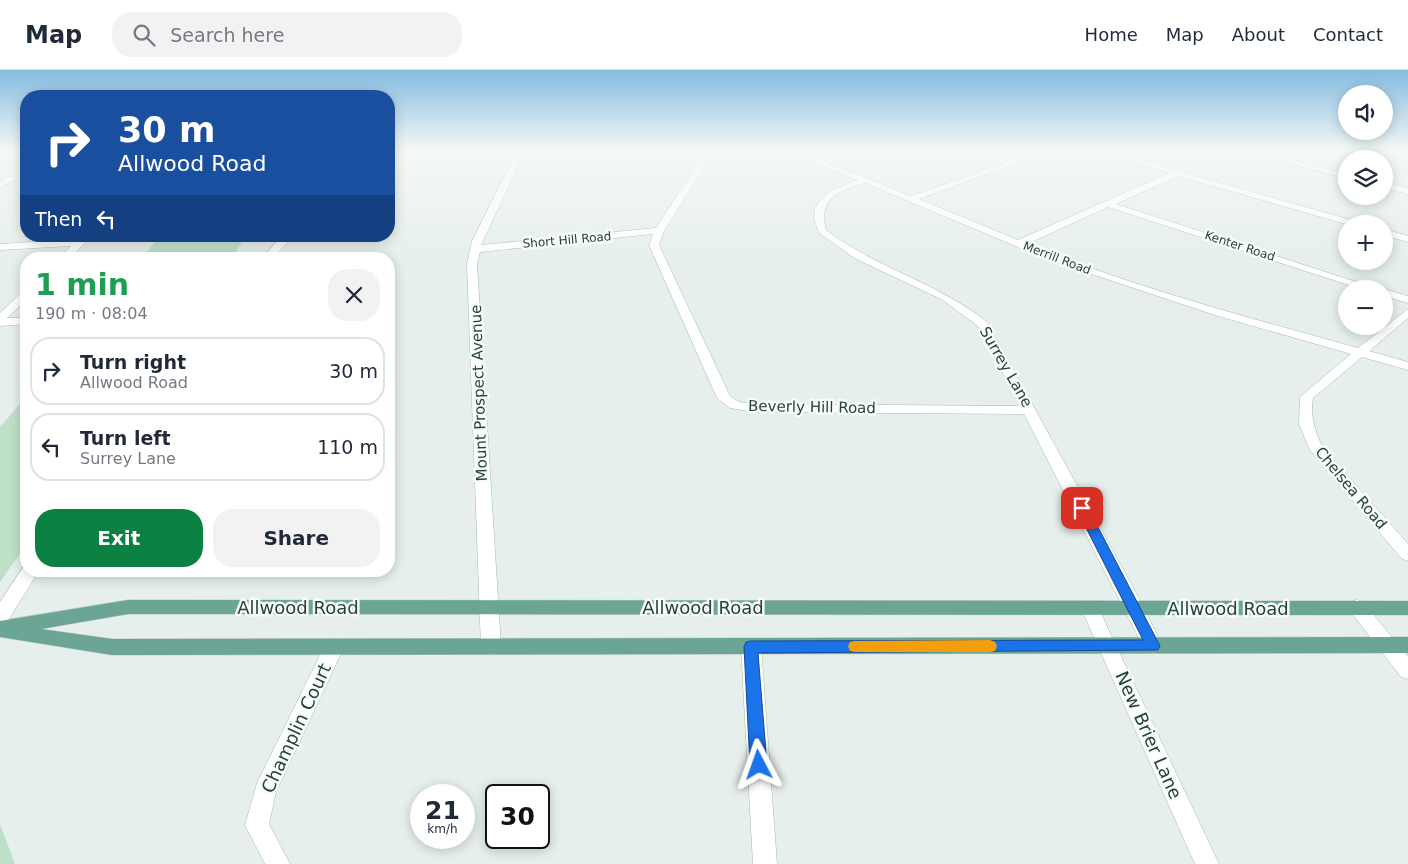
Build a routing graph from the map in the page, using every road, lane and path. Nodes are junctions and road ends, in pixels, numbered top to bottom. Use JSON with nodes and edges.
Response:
{"nodes":[{"id":1,"x":504,"y":188,"type":"edge"},
{"id":2,"x":686,"y":188,"type":"edge"},
{"id":3,"x":844,"y":188,"type":"edge"},
{"id":4,"x":887,"y":188,"type":"edge"},
{"id":5,"x":939,"y":188,"type":"edge"},
{"id":6,"x":1143,"y":188,"type":"edge"},
{"id":7,"x":1230,"y":188,"type":"edge"},
{"id":8,"x":911,"y":198,"type":"junction"},
{"id":9,"x":1108,"y":204,"type":"junction"},
{"id":10,"x":1338,"y":219,"type":"edge"},
{"id":11,"x":659,"y":231,"type":"junction"},
{"id":12,"x":1393,"y":235,"type":"edge"},
{"id":13,"x":1408,"y":239,"type":"edge"},
{"id":14,"x":56,"y":242,"type":"edge"},
{"id":15,"x":81,"y":242,"type":"edge"},
{"id":16,"x":282,"y":242,"type":"edge"},
{"id":17,"x":1018,"y":244,"type":"junction"},
{"id":18,"x":0,"y":248,"type":"edge"},
{"id":19,"x":475,"y":249,"type":"junction"},
{"id":20,"x":70,"y":252,"type":"edge"},
{"id":21,"x":273,"y":252,"type":"edge"},
{"id":22,"x":1344,"y":280,"type":"edge"},
{"id":23,"x":1393,"y":295,"type":"edge"},
{"id":24,"x":20,"y":300,"type":"edge"},
{"id":25,"x":1408,"y":300,"type":"edge"},
{"id":26,"x":1408,"y":312,"type":"edge"},
{"id":27,"x":0,"y":321,"type":"edge"},
{"id":28,"x":20,"y":321,"type":"edge"},
{"id":29,"x":1361,"y":353,"type":"junction"},
{"id":30,"x":1408,"y":366,"type":"edge"},
{"id":31,"x":1030,"y":410,"type":"junction"},
{"id":32,"x":1408,"y":555,"type":"edge"},
{"id":33,"x":26,"y":577,"type":"edge"},
{"id":34,"x":489,"y":607,"type":"junction"},
{"id":35,"x":1357,"y":607,"type":"junction"},
{"id":36,"x":1090,"y":608,"type":"junction"},
{"id":37,"x":1135,"y":608,"type":"junction"},
{"id":38,"x":1408,"y":608,"type":"edge"},
{"id":39,"x":0,"y":617,"type":"edge"},
{"id":40,"x":0,"y":629,"type":"edge"},
{"id":41,"x":1387,"y":645,"type":"junction"},
{"id":42,"x":1408,"y":645,"type":"edge"},
{"id":43,"x":1110,"y":646,"type":"junction"},
{"id":44,"x":1153,"y":646,"type":"junction"},
{"id":45,"x":334,"y":647,"type":"junction"},
{"id":46,"x":491,"y":647,"type":"junction"},
{"id":47,"x":751,"y":647,"type":"junction"},
{"id":48,"x":1408,"y":671,"type":"edge"},
{"id":49,"x":278,"y":864,"type":"edge"},
{"id":50,"x":765,"y":864,"type":"edge"},
{"id":51,"x":1207,"y":864,"type":"edge"}],
"edges":[{"from":1,"to":19,"type":"street","name":"Mount Prospect Avenue"},
{"from":2,"to":11,"type":"street","name":"Beverly Hill Road"},
{"from":3,"to":31,"type":"street","name":"Surrey Lane"},
{"from":4,"to":8,"type":"street","name":"Merrill Road"},
{"from":5,"to":8,"type":"street"},
{"from":6,"to":9,"type":"street"},
{"from":7,"to":10,"type":"street"},
{"from":8,"to":17,"type":"street","name":"Merrill Road"},
{"from":9,"to":17,"type":"street"},
{"from":9,"to":22,"type":"street","name":"Kenter Road"},
{"from":11,"to":19,"type":"street","name":"Short Hill Road"},
{"from":11,"to":31,"type":"street","name":"Beverly Hill Road"},
{"from":12,"to":13,"type":"street"},
{"from":14,"to":18,"type":"street"},
{"from":15,"to":20,"type":"street"},
{"from":16,"to":21,"type":"street"},
{"from":17,"to":29,"type":"street","name":"Merrill Road"},
{"from":19,"to":34,"type":"street","name":"Mount Prospect Avenue"},
{"from":23,"to":25,"type":"street"},
{"from":24,"to":27,"type":"street"},
{"from":26,"to":29,"type":"street","name":"Chelsea Road"},
{"from":27,"to":28,"type":"street"},
{"from":29,"to":30,"type":"street","name":"Merrill Road"},
{"from":29,"to":32,"type":"street","name":"Chelsea Road"},
{"from":31,"to":37,"type":"street","name":"Surrey Lane"},
{"from":33,"to":39,"type":"street"},
{"from":34,"to":36,"type":"main road","name":"Allwood Road"},
{"from":34,"to":40,"type":"main road","name":"Allwood Road"},
{"from":34,"to":46,"type":"street","name":"Mount Prospect Avenue"},
{"from":35,"to":37,"type":"main road","name":"Allwood Road"},
{"from":35,"to":38,"type":"main road","name":"Allwood Road"},
{"from":35,"to":41,"type":"street"},
{"from":36,"to":37,"type":"main road","name":"Allwood Road"},
{"from":36,"to":43,"type":"street","name":"New Brier Lane"},
{"from":37,"to":44,"type":"street","name":"Surrey Lane"},
{"from":40,"to":45,"type":"main road","name":"Allwood Road"},
{"from":41,"to":42,"type":"main road","name":"Allwood Road"},
{"from":41,"to":44,"type":"main road","name":"Allwood Road"},
{"from":41,"to":48,"type":"street"},
{"from":43,"to":44,"type":"main road","name":"Allwood Road"},
{"from":43,"to":47,"type":"main road","name":"Allwood Road"},
{"from":43,"to":51,"type":"street","name":"New Brier Lane"},
{"from":45,"to":46,"type":"main road","name":"Allwood Road"},
{"from":45,"to":49,"type":"street","name":"Champlin Court"},
{"from":46,"to":47,"type":"main road","name":"Allwood Road"},
{"from":47,"to":50,"type":"street"}]}
